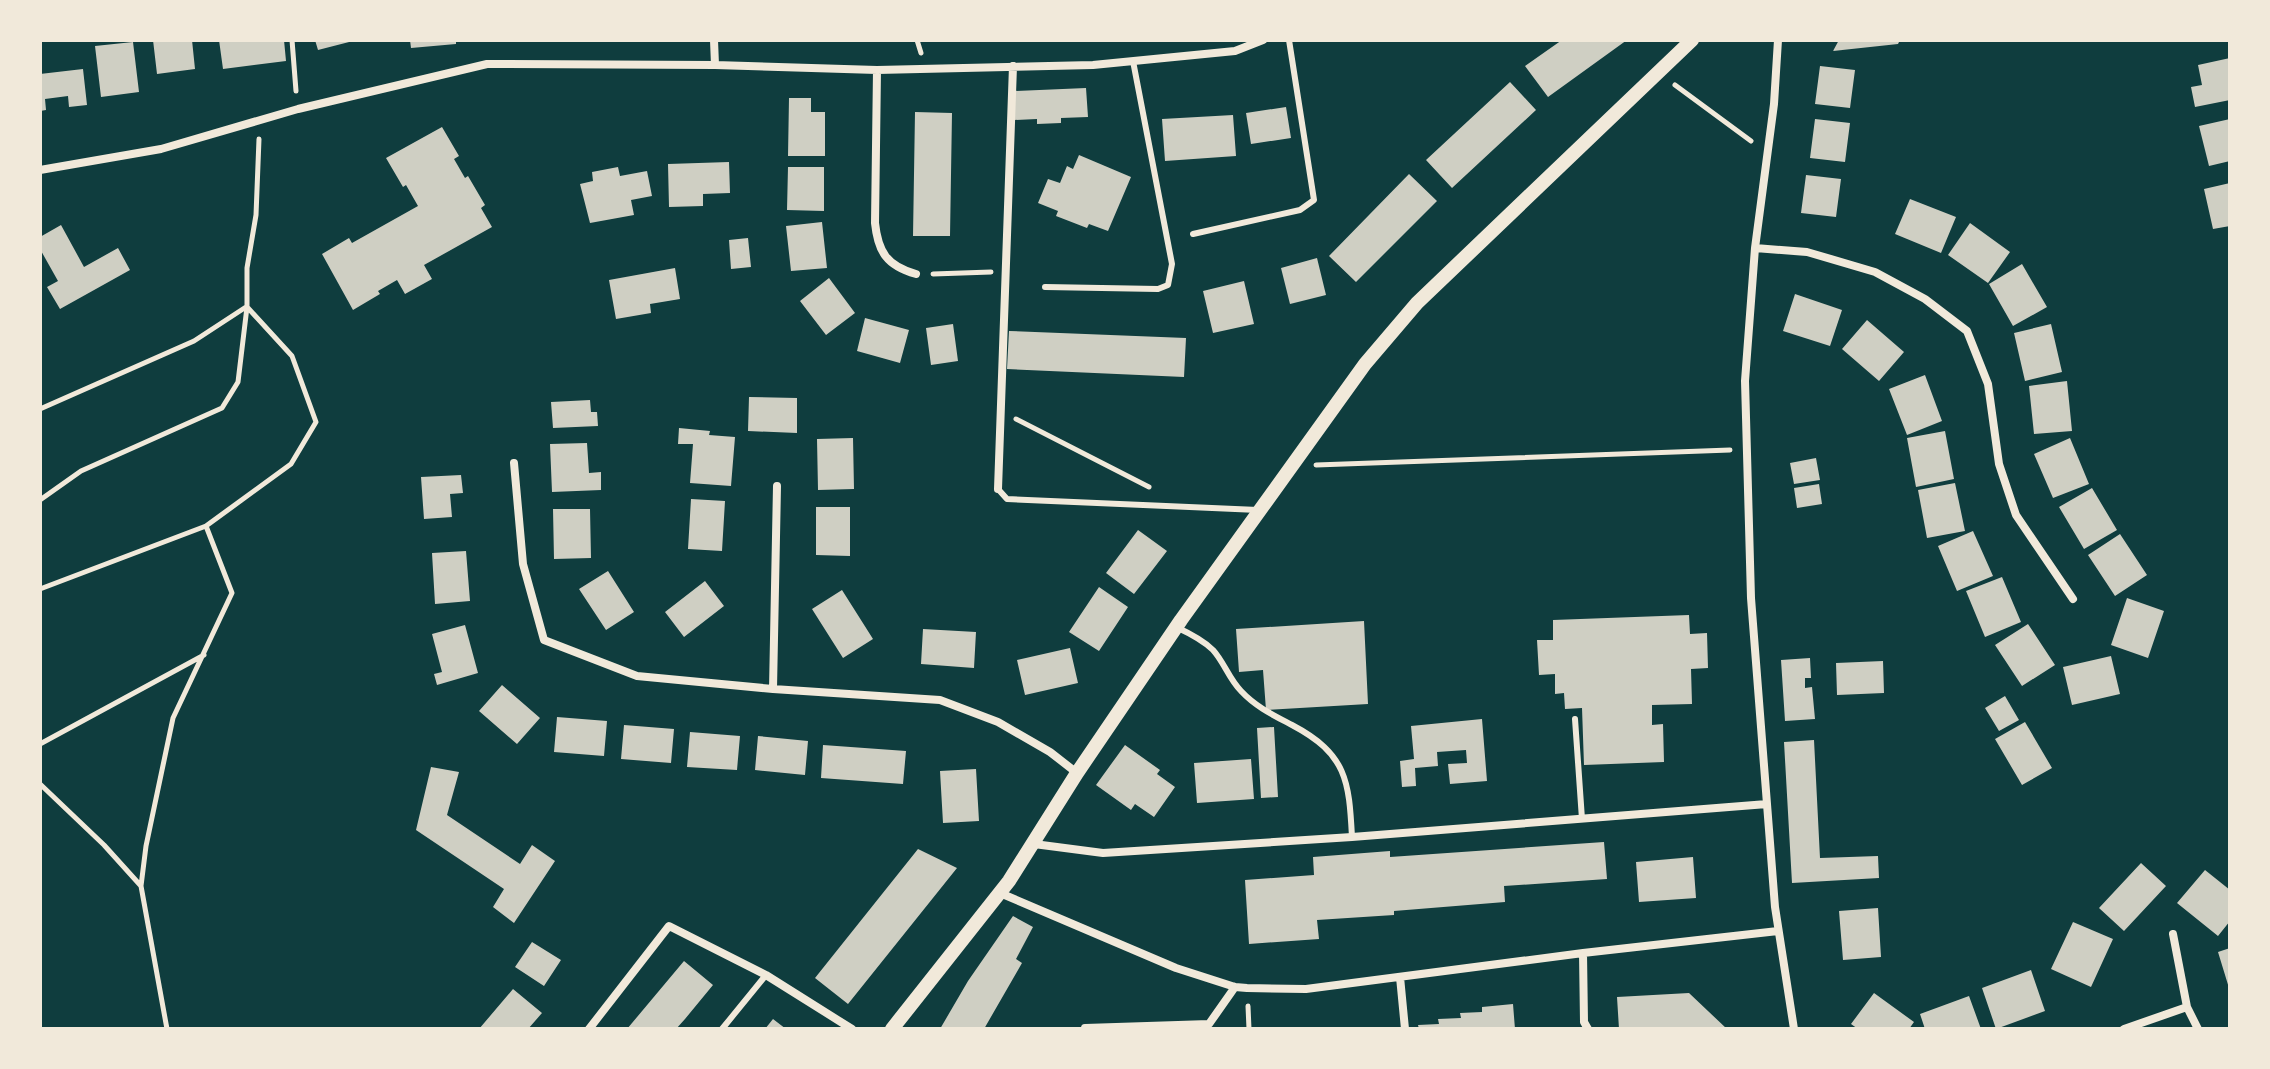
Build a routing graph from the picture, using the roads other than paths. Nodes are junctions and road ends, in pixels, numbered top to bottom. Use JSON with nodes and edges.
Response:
{"nodes":[{"id":1,"x":714,"y":40,"type":"edge"},
{"id":2,"x":1263,"y":40,"type":"edge"},
{"id":3,"x":1289,"y":40,"type":"edge"},
{"id":4,"x":1692,"y":40,"type":"edge"},
{"id":5,"x":1778,"y":40,"type":"edge"},
{"id":6,"x":1133,"y":61,"type":"junction"},
{"id":7,"x":715,"y":65,"type":"junction"},
{"id":8,"x":1013,"y":66,"type":"junction"},
{"id":9,"x":877,"y":70,"type":"junction"},
{"id":10,"x":40,"y":170,"type":"edge"},
{"id":11,"x":1193,"y":234,"type":"dead end"},
{"id":12,"x":1755,"y":248,"type":"junction"},
{"id":13,"x":916,"y":274,"type":"road end"},
{"id":14,"x":1045,"y":287,"type":"dead end"},
{"id":15,"x":514,"y":463,"type":"dead end"},
{"id":16,"x":777,"y":486,"type":"dead end"},
{"id":17,"x":998,"y":489,"type":"joint"},
{"id":18,"x":1260,"y":510,"type":"junction"},
{"id":19,"x":2073,"y":599,"type":"dead end"},
{"id":20,"x":1176,"y":627,"type":"junction"},
{"id":21,"x":773,"y":689,"type":"junction"},
{"id":22,"x":1575,"y":719,"type":"dead end"},
{"id":23,"x":1077,"y":773,"type":"junction"},
{"id":24,"x":1767,"y":804,"type":"junction"},
{"id":25,"x":1582,"y":819,"type":"junction"},
{"id":26,"x":1352,"y":837,"type":"junction"},
{"id":27,"x":1034,"y":844,"type":"junction"},
{"id":28,"x":1000,"y":893,"type":"junction"},
{"id":29,"x":1778,"y":931,"type":"junction"},
{"id":30,"x":2173,"y":934,"type":"dead end"},
{"id":31,"x":1583,"y":953,"type":"junction"},
{"id":32,"x":766,"y":975,"type":"junction"},
{"id":33,"x":1400,"y":977,"type":"junction"},
{"id":34,"x":1235,"y":987,"type":"junction"},
{"id":35,"x":2187,"y":1007,"type":"junction"},
{"id":36,"x":1085,"y":1028,"type":"edge"},
{"id":37,"x":589,"y":1029,"type":"edge"},
{"id":38,"x":722,"y":1029,"type":"edge"},
{"id":39,"x":852,"y":1029,"type":"edge"},
{"id":40,"x":892,"y":1029,"type":"edge"},
{"id":41,"x":1405,"y":1029,"type":"edge"},
{"id":42,"x":1588,"y":1029,"type":"edge"},
{"id":43,"x":1794,"y":1029,"type":"edge"},
{"id":44,"x":2124,"y":1029,"type":"edge"},
{"id":45,"x":2198,"y":1029,"type":"edge"}],
"edges":[{"from":1,"to":7,"type":"street"},
{"from":2,"to":6,"type":"street"},
{"from":3,"to":11,"type":"lane"},
{"from":4,"to":18,"type":"street"},
{"from":5,"to":12,"type":"street"},
{"from":6,"to":8,"type":"street"},
{"from":6,"to":14,"type":"lane"},
{"from":7,"to":9,"type":"street"},
{"from":7,"to":10,"type":"street"},
{"from":8,"to":9,"type":"street"},
{"from":8,"to":17,"type":"street"},
{"from":9,"to":13,"type":"street"},
{"from":12,"to":19,"type":"street"},
{"from":12,"to":24,"type":"street"},
{"from":15,"to":21,"type":"street"},
{"from":16,"to":21,"type":"street"},
{"from":17,"to":18,"type":"lane"},
{"from":18,"to":20,"type":"street"},
{"from":20,"to":23,"type":"street"},
{"from":20,"to":26,"type":"lane"},
{"from":21,"to":23,"type":"street"},
{"from":22,"to":25,"type":"lane"},
{"from":23,"to":27,"type":"street"},
{"from":24,"to":25,"type":"street"},
{"from":24,"to":29,"type":"street"},
{"from":25,"to":26,"type":"street"},
{"from":26,"to":27,"type":"street"},
{"from":27,"to":28,"type":"street"},
{"from":28,"to":34,"type":"street"},
{"from":28,"to":40,"type":"street"},
{"from":29,"to":31,"type":"street"},
{"from":29,"to":43,"type":"street"},
{"from":30,"to":35,"type":"street"},
{"from":31,"to":33,"type":"street"},
{"from":31,"to":42,"type":"street"},
{"from":32,"to":37,"type":"street"},
{"from":32,"to":38,"type":"lane"},
{"from":32,"to":39,"type":"street"},
{"from":33,"to":34,"type":"street"},
{"from":33,"to":41,"type":"street"},
{"from":34,"to":36,"type":"street"},
{"from":35,"to":44,"type":"street"},
{"from":35,"to":45,"type":"street"}]}
